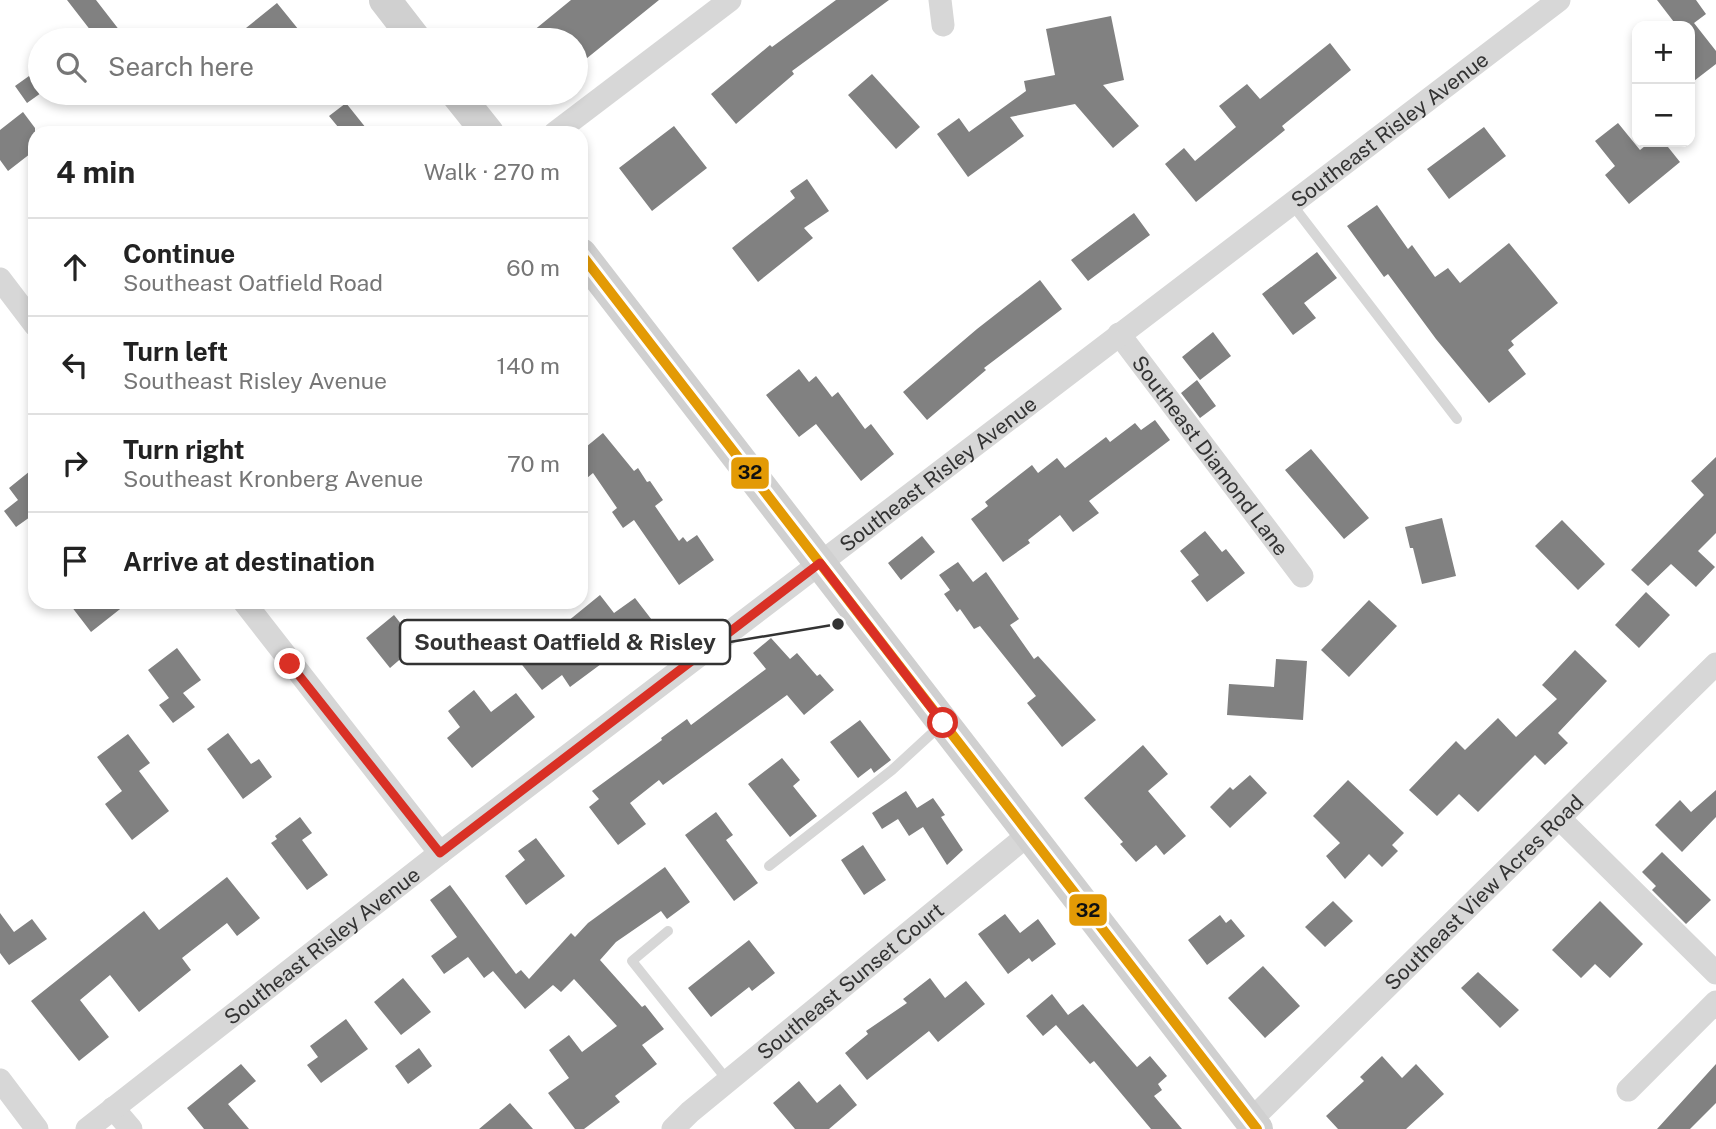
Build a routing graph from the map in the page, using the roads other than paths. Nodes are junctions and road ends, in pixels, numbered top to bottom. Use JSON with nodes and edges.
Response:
{"nodes":[{"id":1,"x":385,"y":0,"type":"edge"},
{"id":2,"x":730,"y":0,"type":"edge"},
{"id":3,"x":940,"y":0,"type":"edge"},
{"id":4,"x":1559,"y":0,"type":"edge"},
{"id":5,"x":943,"y":25,"type":"dead end"},
{"id":6,"x":407,"y":28,"type":"edge"},
{"id":7,"x":466,"y":105,"type":"edge"},
{"id":8,"x":482,"y":126,"type":"edge"},
{"id":9,"x":564,"y":126,"type":"edge"},
{"id":10,"x":1291,"y":203,"type":"junction"},
{"id":11,"x":588,"y":263,"type":"edge"},
{"id":12,"x":0,"y":279,"type":"edge"},
{"id":13,"x":28,"y":316,"type":"edge"},
{"id":14,"x":1119,"y":334,"type":"junction"},
{"id":15,"x":1457,"y":419,"type":"dead end"},
{"id":16,"x":820,"y":563,"type":"junction"},
{"id":17,"x":1302,"y":576,"type":"dead end"},
{"id":18,"x":249,"y":609,"type":"edge"},
{"id":19,"x":1716,"y":663,"type":"edge"},
{"id":20,"x":943,"y":723,"type":"junction"},
{"id":21,"x":1560,"y":819,"type":"junction"},
{"id":22,"x":1029,"y":834,"type":"junction"},
{"id":23,"x":440,"y":853,"type":"junction"},
{"id":24,"x":769,"y":866,"type":"dead end"},
{"id":25,"x":668,"y":931,"type":"dead end"},
{"id":26,"x":1716,"y":973,"type":"edge"},
{"id":27,"x":1716,"y":1002,"type":"edge"},
{"id":28,"x":0,"y":1080,"type":"edge"},
{"id":29,"x":728,"y":1081,"type":"junction"},
{"id":30,"x":1628,"y":1090,"type":"dead end"},
{"id":31,"x":113,"y":1108,"type":"junction"},
{"id":32,"x":1254,"y":1125,"type":"edge"},
{"id":33,"x":37,"y":1129,"type":"edge"},
{"id":34,"x":86,"y":1129,"type":"edge"},
{"id":35,"x":131,"y":1129,"type":"edge"},
{"id":36,"x":673,"y":1129,"type":"edge"}],
"edges":[{"from":1,"to":6,"type":"main road"},
{"from":2,"to":9,"type":"street"},
{"from":3,"to":5,"type":"street"},
{"from":4,"to":10,"type":"street","name":"Southeast Risley Avenue"},
{"from":7,"to":8,"type":"main road"},
{"from":10,"to":14,"type":"street","name":"Southeast Risley Avenue"},
{"from":10,"to":15,"type":"lane"},
{"from":11,"to":16,"type":"main road"},
{"from":12,"to":13,"type":"street"},
{"from":14,"to":16,"type":"street","name":"Southeast Risley Avenue"},
{"from":14,"to":17,"type":"street","name":"Southeast Diamond Lane"},
{"from":16,"to":20,"type":"main road"},
{"from":16,"to":23,"type":"street","name":"Southeast Risley Avenue"},
{"from":18,"to":23,"type":"street"},
{"from":19,"to":21,"type":"street","name":"Southeast View Acres Road"},
{"from":20,"to":22,"type":"main road"},
{"from":20,"to":24,"type":"lane"},
{"from":21,"to":26,"type":"street"},
{"from":21,"to":32,"type":"street","name":"Southeast View Acres Road"},
{"from":22,"to":29,"type":"street","name":"Southeast Sunset Court"},
{"from":22,"to":32,"type":"main road"},
{"from":23,"to":31,"type":"street","name":"Southeast Risley Avenue"},
{"from":25,"to":29,"type":"lane"},
{"from":27,"to":30,"type":"street"},
{"from":28,"to":33,"type":"street"},
{"from":29,"to":36,"type":"street","name":"Southeast Sunset Court"},
{"from":31,"to":34,"type":"street","name":"Southeast Risley Avenue"},
{"from":31,"to":35,"type":"street"}]}
